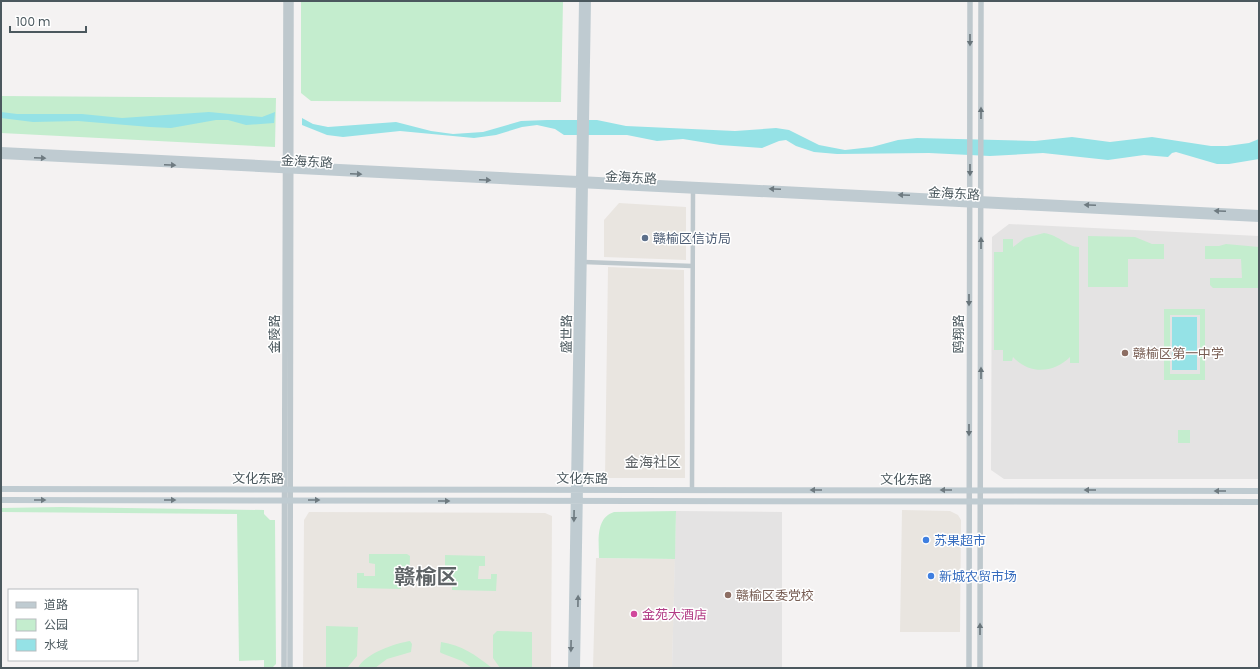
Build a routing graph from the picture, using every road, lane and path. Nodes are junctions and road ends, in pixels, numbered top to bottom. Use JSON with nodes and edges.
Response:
{"nodes":[{"id":1,"x":286,"y":1,"type":"edge"},
{"id":2,"x":292,"y":1,"type":"edge"},
{"id":3,"x":582,"y":1,"type":"edge"},
{"id":4,"x":588,"y":1,"type":"edge"},
{"id":5,"x":970,"y":1,"type":"edge"},
{"id":6,"x":981,"y":1,"type":"edge"},
{"id":7,"x":1,"y":150,"type":"edge"},
{"id":8,"x":1,"y":156,"type":"edge"},
{"id":9,"x":288,"y":168,"type":"junction"},
{"id":10,"x":582,"y":182,"type":"junction"},
{"id":11,"x":692,"y":191,"type":"junction"},
{"id":12,"x":970,"y":202,"type":"junction"},
{"id":13,"x":981,"y":202,"type":"junction"},
{"id":14,"x":1259,"y":213,"type":"edge"},
{"id":15,"x":1259,"y":219,"type":"edge"},
{"id":16,"x":584,"y":262,"type":"junction"},
{"id":17,"x":692,"y":266,"type":"junction"},
{"id":18,"x":1,"y":489,"type":"edge"},
{"id":19,"x":288,"y":489,"type":"junction"},
{"id":20,"x":577,"y":490,"type":"junction"},
{"id":21,"x":692,"y":490,"type":"junction"},
{"id":22,"x":969,"y":490,"type":"junction"},
{"id":23,"x":981,"y":490,"type":"junction"},
{"id":24,"x":1259,"y":491,"type":"edge"},
{"id":25,"x":1,"y":500,"type":"edge"},
{"id":26,"x":288,"y":500,"type":"junction"},
{"id":27,"x":577,"y":501,"type":"junction"},
{"id":28,"x":969,"y":501,"type":"junction"},
{"id":29,"x":981,"y":501,"type":"junction"},
{"id":30,"x":1259,"y":502,"type":"edge"},
{"id":31,"x":284,"y":668,"type":"edge"},
{"id":32,"x":290,"y":668,"type":"edge"},
{"id":33,"x":571,"y":668,"type":"edge"},
{"id":34,"x":577,"y":668,"type":"edge"},
{"id":35,"x":969,"y":668,"type":"edge"},
{"id":36,"x":980,"y":668,"type":"edge"}],
"edges":[{"from":1,"to":9,"type":"street","name":"金陵路"},
{"from":2,"to":9,"type":"street","name":"金陵路"},
{"from":3,"to":10,"type":"main road","name":"盛世路"},
{"from":4,"to":10,"type":"main road","name":"盛世路"},
{"from":5,"to":12,"type":"street","name":"鸥翔路","one_way":true},
{"from":13,"to":6,"type":"street","name":"鸥翔路","one_way":true},
{"from":7,"to":9,"type":"main road","name":"金海东路"},
{"from":8,"to":9,"type":"main road","name":"金海东路","one_way":true},
{"from":9,"to":10,"type":"main road","name":"金海东路"},
{"from":9,"to":19,"type":"street","name":"金陵路"},
{"from":10,"to":11,"type":"main road","name":"金海东路"},
{"from":12,"to":10,"type":"main road","name":"金海东路","one_way":true},
{"from":10,"to":16,"type":"main road","name":"盛世路"},
{"from":10,"to":20,"type":"main road","name":"盛世路"},
{"from":11,"to":12,"type":"main road","name":"金海东路"},
{"from":11,"to":17,"type":"street"},
{"from":12,"to":13,"type":"main road","name":"金海东路"},
{"from":12,"to":22,"type":"street","name":"鸥翔路","one_way":true},
{"from":14,"to":13,"type":"main road","name":"金海东路","one_way":true},
{"from":13,"to":15,"type":"main road","name":"金海东路"},
{"from":23,"to":13,"type":"street","name":"鸥翔路","one_way":true},
{"from":16,"to":17,"type":"street"},
{"from":16,"to":20,"type":"main road","name":"盛世路"},
{"from":17,"to":21,"type":"street"},
{"from":18,"to":19,"type":"main road","name":"文化东路"},
{"from":19,"to":20,"type":"main road","name":"文化东路"},
{"from":19,"to":26,"type":"street","name":"金陵路"},
{"from":20,"to":21,"type":"main road","name":"文化东路"},
{"from":20,"to":27,"type":"main road","name":"盛世路"},
{"from":22,"to":21,"type":"main road","name":"文化东路","one_way":true},
{"from":22,"to":23,"type":"main road","name":"文化东路"},
{"from":22,"to":28,"type":"street","name":"鸥翔路"},
{"from":24,"to":23,"type":"main road","name":"文化东路","one_way":true},
{"from":23,"to":29,"type":"street","name":"鸥翔路"},
{"from":25,"to":26,"type":"main road","name":"文化东路","one_way":true},
{"from":26,"to":27,"type":"main road","name":"文化东路","one_way":true},
{"from":26,"to":31,"type":"street","name":"金陵路"},
{"from":26,"to":32,"type":"street","name":"金陵路"},
{"from":27,"to":28,"type":"main road","name":"文化东路"},
{"from":27,"to":33,"type":"main road","name":"盛世路","one_way":true},
{"from":34,"to":27,"type":"main road","name":"盛世路","one_way":true},
{"from":28,"to":29,"type":"main road","name":"文化东路"},
{"from":28,"to":35,"type":"street","name":"鸥翔路"},
{"from":29,"to":30,"type":"main road","name":"文化东路"},
{"from":36,"to":29,"type":"street","name":"鸥翔路","one_way":true}]}
